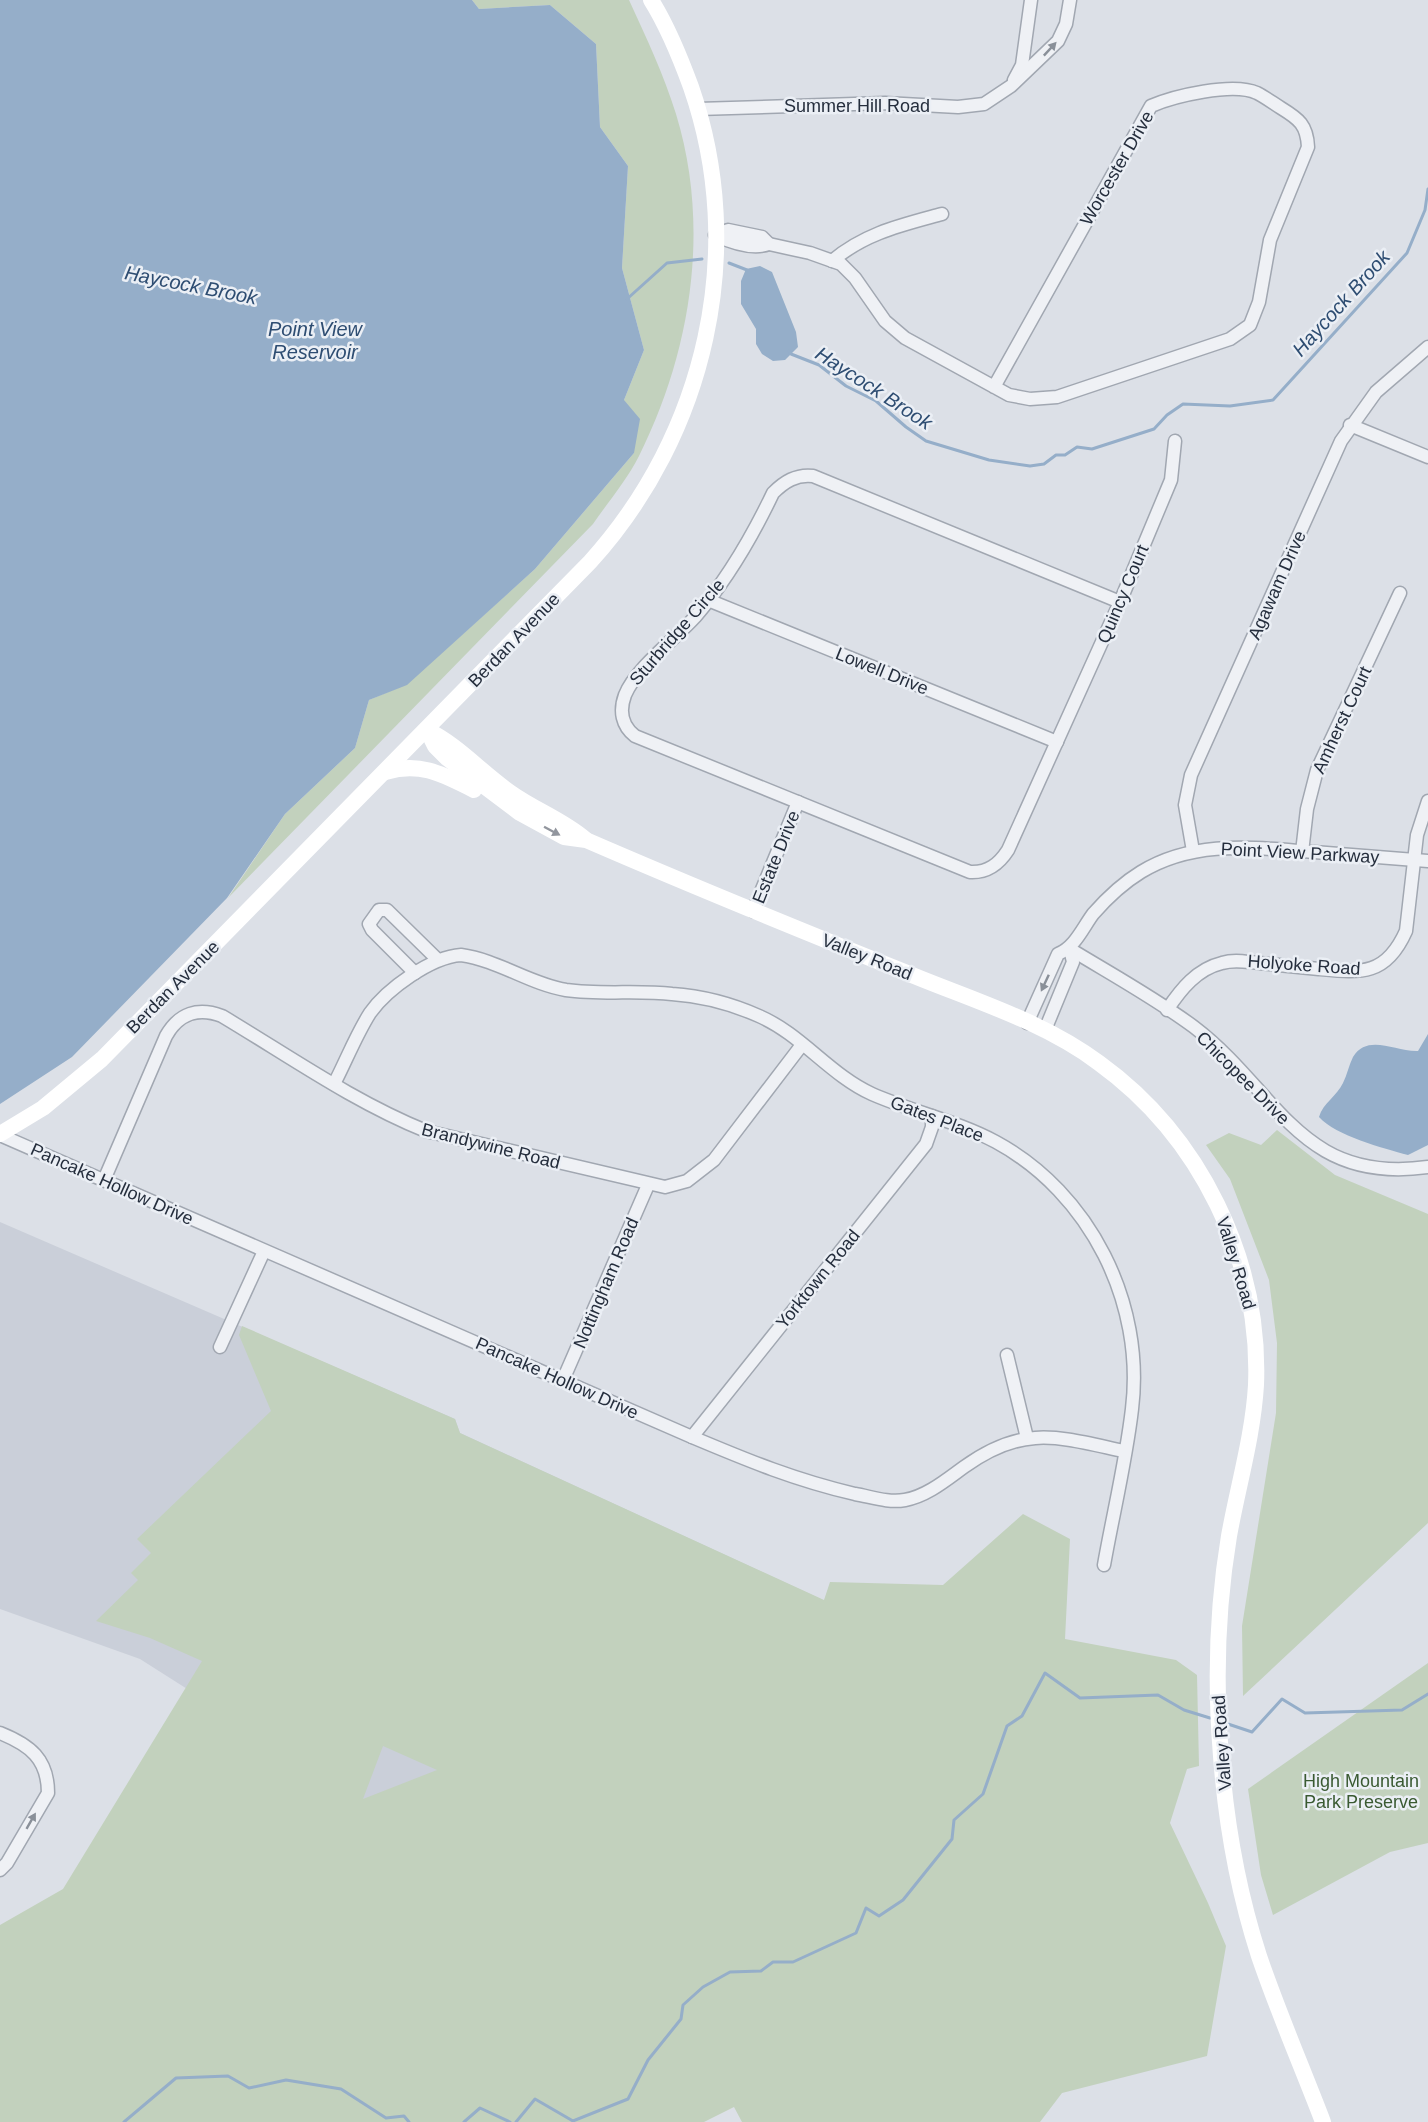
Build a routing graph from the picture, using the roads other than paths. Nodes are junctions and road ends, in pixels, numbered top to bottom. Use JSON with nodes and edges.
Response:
{"nodes":[{"id":1,"x":651,"y":0,"type":"edge"},
{"id":2,"x":1032,"y":0,"type":"edge"},
{"id":3,"x":1070,"y":0,"type":"edge"},
{"id":4,"x":1011,"y":86,"type":"junction"},
{"id":5,"x":698,"y":109,"type":"junction"},
{"id":6,"x":942,"y":214,"type":"dead end"},
{"id":7,"x":716,"y":235,"type":"junction"},
{"id":8,"x":832,"y":261,"type":"junction"},
{"id":9,"x":1428,"y":346,"type":"edge"},
{"id":10,"x":994,"y":387,"type":"junction"},
{"id":11,"x":1350,"y":425,"type":"junction"},
{"id":12,"x":1175,"y":441,"type":"dead end"},
{"id":13,"x":1428,"y":458,"type":"edge"},
{"id":14,"x":1400,"y":594,"type":"dead end"},
{"id":15,"x":708,"y":600,"type":"junction"},
{"id":16,"x":1120,"y":602,"type":"junction"},
{"id":17,"x":427,"y":730,"type":"junction"},
{"id":18,"x":1057,"y":742,"type":"junction"},
{"id":19,"x":385,"y":772,"type":"junction"},
{"id":20,"x":1428,"y":801,"type":"edge"},
{"id":21,"x":798,"y":802,"type":"junction"},
{"id":22,"x":520,"y":813,"type":"junction"},
{"id":23,"x":586,"y":840,"type":"junction"},
{"id":24,"x":1193,"y":851,"type":"junction"},
{"id":25,"x":1302,"y":852,"type":"junction"},
{"id":26,"x":1422,"y":861,"type":"edge"},
{"id":27,"x":753,"y":911,"type":"junction"},
{"id":28,"x":1070,"y":949,"type":"junction"},
{"id":29,"x":437,"y":959,"type":"junction"},
{"id":30,"x":416,"y":973,"type":"junction"},
{"id":31,"x":1167,"y":1010,"type":"junction"},
{"id":32,"x":1027,"y":1023,"type":"junction"},
{"id":33,"x":1045,"y":1030,"type":"junction"},
{"id":34,"x":801,"y":1046,"type":"junction"},
{"id":35,"x":334,"y":1084,"type":"junction"},
{"id":36,"x":932,"y":1116,"type":"junction"},
{"id":37,"x":0,"y":1134,"type":"edge"},
{"id":38,"x":1428,"y":1167,"type":"edge"},
{"id":39,"x":104,"y":1180,"type":"junction"},
{"id":40,"x":648,"y":1185,"type":"junction"},
{"id":41,"x":264,"y":1251,"type":"junction"},
{"id":42,"x":220,"y":1347,"type":"dead end"},
{"id":43,"x":1007,"y":1355,"type":"dead end"},
{"id":44,"x":563,"y":1380,"type":"junction"},
{"id":45,"x":692,"y":1437,"type":"junction"},
{"id":46,"x":1027,"y":1438,"type":"junction"},
{"id":47,"x":1124,"y":1451,"type":"junction"},
{"id":48,"x":1104,"y":1565,"type":"dead end"},
{"id":49,"x":0,"y":1733,"type":"edge"},
{"id":50,"x":0,"y":1870,"type":"edge"},
{"id":51,"x":1323,"y":2122,"type":"edge"}],
"edges":[{"from":1,"to":5,"type":"main road","name":"Berdan Avenue"},
{"from":2,"to":4,"type":"street"},
{"from":4,"to":3,"type":"street","name":"Summer Hill Road","one_way":true},
{"from":4,"to":5,"type":"street","name":"Summer Hill Road"},
{"from":5,"to":7,"type":"main road","name":"Berdan Avenue"},
{"from":6,"to":8,"type":"street"},
{"from":7,"to":8,"type":"street","name":"Worcester Drive"},
{"from":7,"to":17,"type":"main road","name":"Berdan Avenue"},
{"from":8,"to":10,"type":"street","name":"Worcester Drive"},
{"from":9,"to":11,"type":"street","name":"Agawam Drive"},
{"from":10,"to":10,"type":"street","name":"Worcester Drive"},
{"from":11,"to":13,"type":"street"},
{"from":11,"to":24,"type":"street","name":"Agawam Drive"},
{"from":12,"to":16,"type":"street","name":"Quincy Court"},
{"from":14,"to":25,"type":"street","name":"Amherst Court"},
{"from":15,"to":16,"type":"street","name":"Sturbridge Circle"},
{"from":15,"to":18,"type":"street","name":"Lowell Drive"},
{"from":15,"to":21,"type":"street","name":"Sturbridge Circle"},
{"from":16,"to":18,"type":"street","name":"Quincy Court"},
{"from":17,"to":19,"type":"main road","name":"Berdan Avenue"},
{"from":17,"to":22,"type":"main road","name":"Valley Road"},
{"from":17,"to":23,"type":"main road","name":"Valley Road"},
{"from":18,"to":21,"type":"street","name":"Sturbridge Circle"},
{"from":19,"to":22,"type":"main road"},
{"from":19,"to":37,"type":"main road","name":"Berdan Avenue"},
{"from":20,"to":26,"type":"street","name":"Holyoke Road"},
{"from":21,"to":27,"type":"street","name":"Estate Drive"},
{"from":22,"to":23,"type":"main road","name":"Valley Road","one_way":true},
{"from":23,"to":27,"type":"main road","name":"Valley Road"},
{"from":24,"to":25,"type":"street","name":"Point View Parkway"},
{"from":24,"to":28,"type":"street","name":"Point View Parkway"},
{"from":25,"to":26,"type":"street","name":"Point View Parkway"},
{"from":26,"to":31,"type":"street","name":"Holyoke Road"},
{"from":27,"to":32,"type":"main road","name":"Valley Road"},
{"from":28,"to":31,"type":"street","name":"Chicopee Drive"},
{"from":28,"to":32,"type":"street","name":"Point View Parkway","one_way":true},
{"from":28,"to":33,"type":"street"},
{"from":29,"to":30,"type":"street","name":"Gates Place"},
{"from":29,"to":30,"type":"street"},
{"from":29,"to":34,"type":"street","name":"Gates Place"},
{"from":30,"to":35,"type":"street","name":"Gates Place"},
{"from":31,"to":38,"type":"street","name":"Chicopee Drive"},
{"from":32,"to":33,"type":"main road","name":"Valley Road"},
{"from":33,"to":51,"type":"main road","name":"Valley Road"},
{"from":34,"to":36,"type":"street","name":"Gates Place"},
{"from":34,"to":40,"type":"street","name":"Brandywine Road"},
{"from":35,"to":39,"type":"street","name":"Brandywine Road"},
{"from":35,"to":40,"type":"street","name":"Brandywine Road"},
{"from":36,"to":45,"type":"street","name":"Yorktown Road"},
{"from":36,"to":47,"type":"street","name":"Gates Place"},
{"from":37,"to":39,"type":"street","name":"Pancake Hollow Drive"},
{"from":39,"to":41,"type":"street","name":"Pancake Hollow Drive"},
{"from":40,"to":44,"type":"street","name":"Nottingham Road"},
{"from":41,"to":42,"type":"street"},
{"from":41,"to":44,"type":"street","name":"Pancake Hollow Drive"},
{"from":43,"to":46,"type":"street"},
{"from":44,"to":45,"type":"street","name":"Pancake Hollow Drive"},
{"from":45,"to":46,"type":"street","name":"Pancake Hollow Drive"},
{"from":46,"to":47,"type":"street","name":"Pancake Hollow Drive"},
{"from":47,"to":48,"type":"street","name":"Gates Place"},
{"from":50,"to":49,"type":"street","one_way":true}]}
